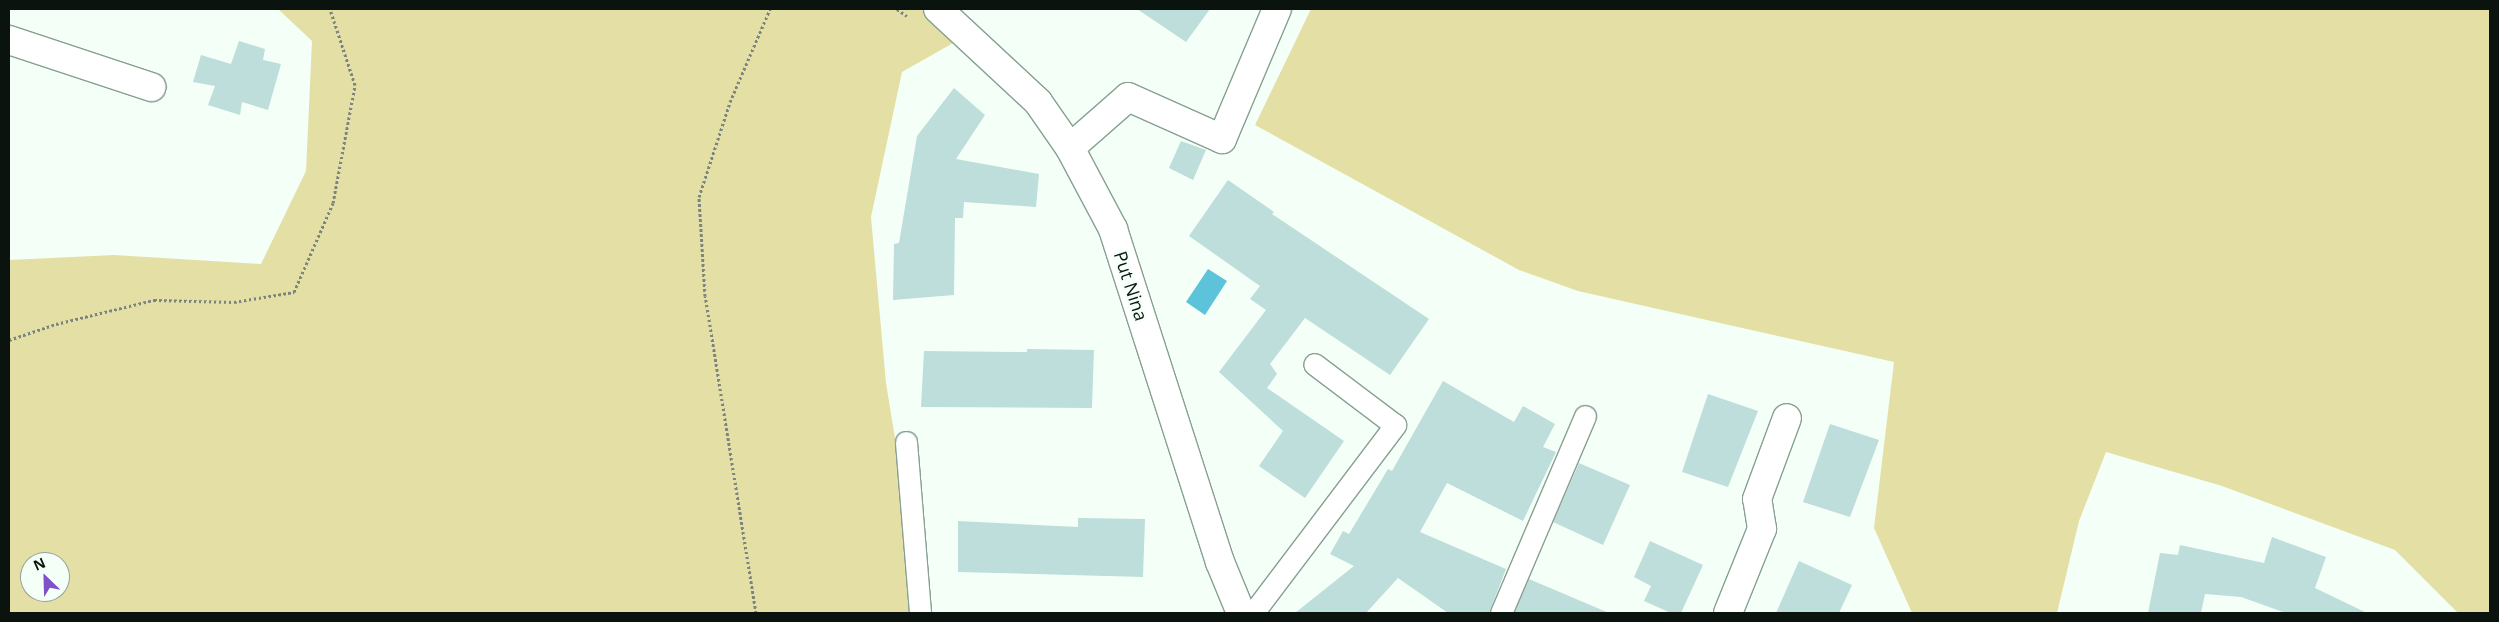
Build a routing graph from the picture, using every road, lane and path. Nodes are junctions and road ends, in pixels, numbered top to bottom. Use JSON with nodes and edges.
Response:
{"nodes":[{"id":1,"x":330,"y":9,"type":"edge"},
{"id":2,"x":770,"y":9,"type":"edge"},
{"id":3,"x":897,"y":9,"type":"edge"},
{"id":4,"x":938,"y":9,"type":"edge"},
{"id":5,"x":1277,"y":9,"type":"edge"},
{"id":6,"x":912,"y":20,"type":"dead end"},
{"id":7,"x":9,"y":40,"type":"edge"},
{"id":8,"x":151,"y":87,"type":"dead end"},
{"id":9,"x":1070,"y":148,"type":"junction"},
{"id":10,"x":9,"y":340,"type":"edge"},
{"id":11,"x":1314,"y":364,"type":"dead end"},
{"id":12,"x":1585,"y":416,"type":"dead end"},
{"id":13,"x":1787,"y":418,"type":"dead end"},
{"id":14,"x":906,"y":442,"type":"dead end"},
{"id":15,"x":756,"y":613,"type":"edge"},
{"id":16,"x":920,"y":613,"type":"edge"},
{"id":17,"x":1241,"y":613,"type":"edge"},
{"id":18,"x":1253,"y":613,"type":"edge"},
{"id":19,"x":1501,"y":613,"type":"edge"},
{"id":20,"x":1728,"y":613,"type":"edge"}],
"edges":[{"from":1,"to":10,"type":"path"},
{"from":2,"to":15,"type":"path"},
{"from":3,"to":6,"type":"path"},
{"from":4,"to":9,"type":"main road","name":"Put Nina"},
{"from":5,"to":9,"type":"main road"},
{"from":7,"to":8,"type":"main road"},
{"from":9,"to":17,"type":"main road","name":"Put Nina"},
{"from":11,"to":18,"type":"lane"},
{"from":12,"to":19,"type":"lane"},
{"from":13,"to":20,"type":"main road"},
{"from":14,"to":16,"type":"lane"}]}
